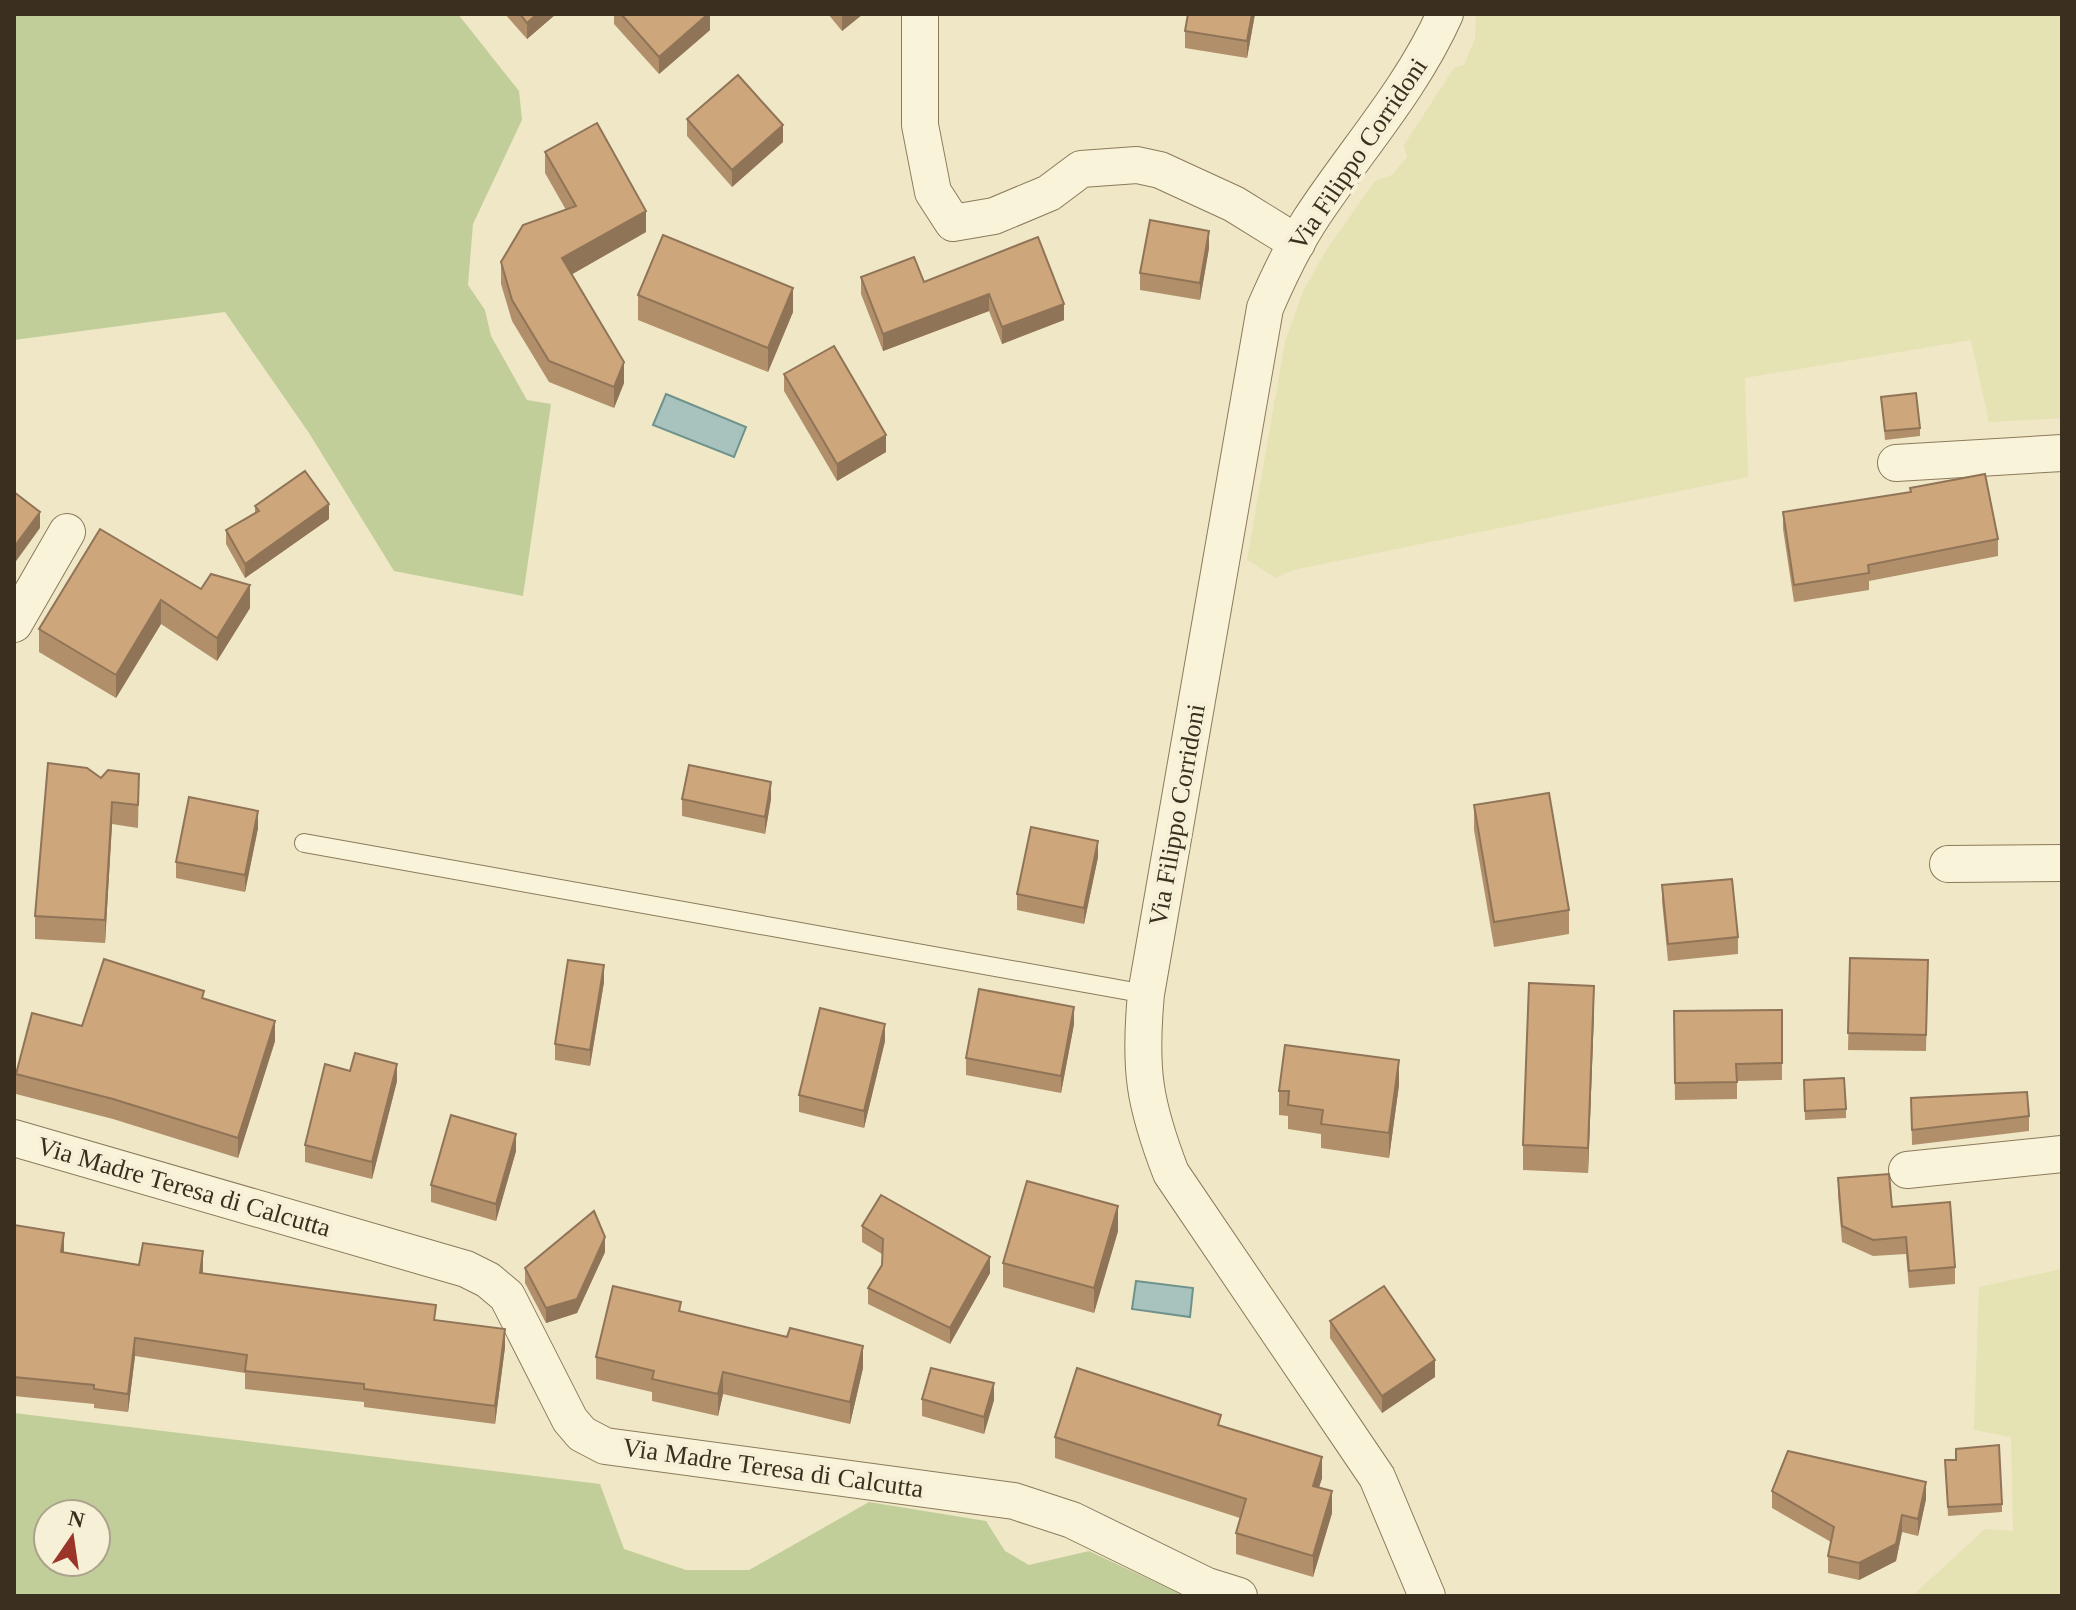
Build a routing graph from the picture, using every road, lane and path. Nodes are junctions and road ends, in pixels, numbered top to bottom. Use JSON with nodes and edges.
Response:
{"nodes":[{"id":1,"x":920,"y":14,"type":"edge"},
{"id":2,"x":1445,"y":14,"type":"edge"},
{"id":3,"x":1297,"y":243,"type":"junction"},
{"id":4,"x":2062,"y":453,"type":"edge"},
{"id":5,"x":1896,"y":463,"type":"dead end"},
{"id":6,"x":67,"y":532,"type":"dead end"},
{"id":7,"x":14,"y":624,"type":"edge"},
{"id":8,"x":304,"y":843,"type":"dead end"},
{"id":9,"x":2062,"y":863,"type":"edge"},
{"id":10,"x":1948,"y":864,"type":"dead end"},
{"id":11,"x":1146,"y":994,"type":"junction"},
{"id":12,"x":14,"y":1138,"type":"edge"},
{"id":13,"x":2062,"y":1154,"type":"edge"},
{"id":14,"x":1907,"y":1170,"type":"dead end"},
{"id":15,"x":1239,"y":1596,"type":"edge"},
{"id":16,"x":1427,"y":1596,"type":"edge"}],
"edges":[{"from":1,"to":3,"type":"street"},
{"from":2,"to":3,"type":"street","name":"Via Filippo Corridoni"},
{"from":3,"to":11,"type":"street","name":"Via Filippo Corridoni"},
{"from":4,"to":5,"type":"street"},
{"from":6,"to":7,"type":"street"},
{"from":8,"to":11,"type":"lane"},
{"from":9,"to":10,"type":"street"},
{"from":11,"to":16,"type":"street","name":"Via Filippo Corridoni"},
{"from":12,"to":15,"type":"street","name":"Via Madre Teresa di Calcutta"},
{"from":13,"to":14,"type":"street"}]}
